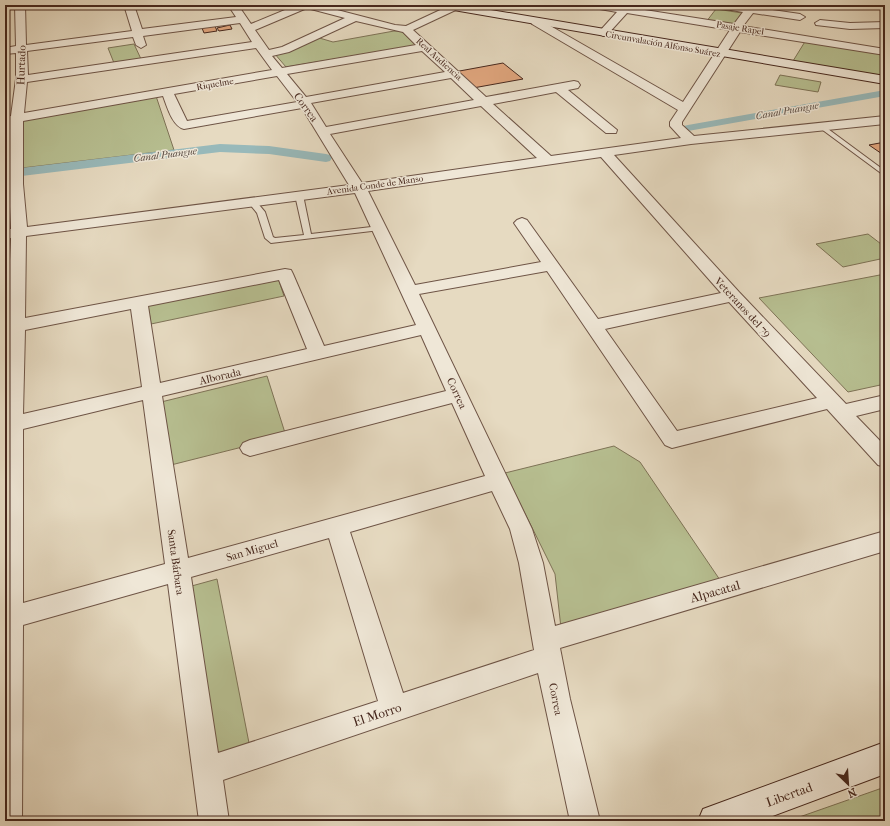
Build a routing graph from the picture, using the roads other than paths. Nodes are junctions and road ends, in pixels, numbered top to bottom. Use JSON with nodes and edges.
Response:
{"nodes":[{"id":1,"x":20,"y":5,"type":"edge"},
{"id":2,"x":129,"y":5,"type":"edge"},
{"id":3,"x":233,"y":5,"type":"edge"},
{"id":4,"x":306,"y":5,"type":"edge"},
{"id":5,"x":594,"y":5,"type":"edge"},
{"id":6,"x":719,"y":5,"type":"edge"},
{"id":7,"x":451,"y":6,"type":"edge"},
{"id":8,"x":627,"y":7,"type":"edge"},
{"id":9,"x":753,"y":8,"type":"edge"},
{"id":10,"x":836,"y":14,"type":"dead end"},
{"id":11,"x":354,"y":18,"type":"junction"},
{"id":12,"x":800,"y":18,"type":"dead end"},
{"id":13,"x":536,"y":22,"type":"junction"},
{"id":14,"x":820,"y":22,"type":"dead end"},
{"id":15,"x":246,"y":24,"type":"junction"},
{"id":16,"x":832,"y":24,"type":"junction"},
{"id":17,"x":885,"y":25,"type":"edge"},
{"id":18,"x":737,"y":28,"type":"junction"},
{"id":19,"x":407,"y":29,"type":"junction"},
{"id":20,"x":138,"y":32,"type":"junction"},
{"id":21,"x":603,"y":33,"type":"junction"},
{"id":22,"x":104,"y":46,"type":"junction"},
{"id":23,"x":426,"y":47,"type":"junction"},
{"id":24,"x":22,"y":48,"type":"junction"},
{"id":25,"x":262,"y":49,"type":"junction"},
{"id":26,"x":5,"y":51,"type":"edge"},
{"id":27,"x":885,"y":52,"type":"edge"},
{"id":28,"x":721,"y":54,"type":"junction"},
{"id":29,"x":147,"y":60,"type":"junction"},
{"id":30,"x":110,"y":66,"type":"junction"},
{"id":31,"x":280,"y":73,"type":"junction"},
{"id":32,"x":454,"y":74,"type":"junction"},
{"id":33,"x":22,"y":79,"type":"junction"},
{"id":34,"x":885,"y":80,"type":"edge"},
{"id":35,"x":574,"y":85,"type":"dead end"},
{"id":36,"x":558,"y":88,"type":"junction"},
{"id":37,"x":167,"y":92,"type":"junction"},
{"id":38,"x":483,"y":101,"type":"junction"},
{"id":39,"x":304,"y":103,"type":"junction"},
{"id":40,"x":685,"y":109,"type":"junction"},
{"id":41,"x":885,"y":113,"type":"edge"},
{"id":42,"x":11,"y":120,"type":"edge"},
{"id":43,"x":885,"y":120,"type":"edge"},
{"id":44,"x":822,"y":126,"type":"junction"},
{"id":45,"x":611,"y":130,"type":"dead end"},
{"id":46,"x":323,"y":131,"type":"junction"},
{"id":47,"x":744,"y":133,"type":"junction"},
{"id":48,"x":691,"y":140,"type":"junction"},
{"id":49,"x":604,"y":152,"type":"junction"},
{"id":50,"x":547,"y":160,"type":"junction"},
{"id":51,"x":885,"y":174,"type":"edge"},
{"id":52,"x":358,"y":188,"type":"junction"},
{"id":53,"x":299,"y":196,"type":"junction"},
{"id":54,"x":252,"y":202,"type":"junction"},
{"id":55,"x":522,"y":223,"type":"dead end"},
{"id":56,"x":380,"y":228,"type":"junction"},
{"id":57,"x":12,"y":233,"type":"edge"},
{"id":58,"x":308,"y":237,"type":"junction"},
{"id":59,"x":551,"y":265,"type":"junction"},
{"id":60,"x":409,"y":291,"type":"junction"},
{"id":61,"x":733,"y":296,"type":"junction"},
{"id":62,"x":139,"y":302,"type":"junction"},
{"id":63,"x":15,"y":326,"type":"junction"},
{"id":64,"x":593,"y":326,"type":"junction"},
{"id":65,"x":426,"y":328,"type":"junction"},
{"id":66,"x":318,"y":353,"type":"junction"},
{"id":67,"x":152,"y":392,"type":"junction"},
{"id":68,"x":458,"y":395,"type":"junction"},
{"id":69,"x":885,"y":402,"type":"edge"},
{"id":70,"x":837,"y":407,"type":"junction"},
{"id":71,"x":13,"y":424,"type":"junction"},
{"id":72,"x":250,"y":448,"type":"dead end"},
{"id":73,"x":885,"y":459,"type":"edge"},
{"id":74,"x":498,"y":481,"type":"junction"},
{"id":75,"x":337,"y":526,"type":"junction"},
{"id":76,"x":885,"y":541,"type":"edge"},
{"id":77,"x":178,"y":571,"type":"junction"},
{"id":78,"x":7,"y":618,"type":"edge"},
{"id":79,"x":547,"y":649,"type":"junction"},
{"id":80,"x":394,"y":709,"type":"junction"},
{"id":81,"x":885,"y":758,"type":"edge"},
{"id":82,"x":206,"y":771,"type":"junction"},
{"id":83,"x":7,"y":821,"type":"edge"},
{"id":84,"x":214,"y":821,"type":"edge"},
{"id":85,"x":585,"y":821,"type":"edge"},
{"id":86,"x":716,"y":821,"type":"edge"}],
"edges":[{"from":1,"to":24,"type":"street","name":"Hurtado"},
{"from":2,"to":20,"type":"street"},
{"from":3,"to":15,"type":"street","name":"Correa"},
{"from":4,"to":11,"type":"street","name":"Real Audiencia"},
{"from":4,"to":15,"type":"street"},
{"from":5,"to":8,"type":"street","name":"Pasaje Rapel"},
{"from":6,"to":9,"type":"street"},
{"from":7,"to":13,"type":"street","name":"Circunvalación Alfonso Suárez"},
{"from":7,"to":19,"type":"street"},
{"from":8,"to":18,"type":"street","name":"Pasaje Rapel"},
{"from":8,"to":21,"type":"street"},
{"from":9,"to":12,"type":"street"},
{"from":9,"to":18,"type":"street"},
{"from":10,"to":16,"type":"street"},
{"from":11,"to":19,"type":"street","name":"Real Audiencia"},
{"from":11,"to":25,"type":"street"},
{"from":13,"to":21,"type":"street","name":"Circunvalación Alfonso Suárez"},
{"from":13,"to":40,"type":"street"},
{"from":14,"to":16,"type":"street"},
{"from":15,"to":20,"type":"street"},
{"from":15,"to":25,"type":"street","name":"Correa"},
{"from":16,"to":17,"type":"street"},
{"from":18,"to":27,"type":"street","name":"Pasaje Rapel"},
{"from":18,"to":28,"type":"street"},
{"from":19,"to":23,"type":"street","name":"Real Audiencia"},
{"from":20,"to":22,"type":"street"},
{"from":20,"to":29,"type":"street"},
{"from":21,"to":28,"type":"street","name":"Circunvalación Alfonso Suárez"},
{"from":22,"to":24,"type":"street"},
{"from":22,"to":30,"type":"street"},
{"from":23,"to":31,"type":"street","name":"Riquelme"},
{"from":23,"to":32,"type":"street","name":"Real Audiencia"},
{"from":24,"to":26,"type":"street"},
{"from":24,"to":33,"type":"street","name":"Hurtado"},
{"from":25,"to":29,"type":"street"},
{"from":25,"to":31,"type":"street","name":"Correa"},
{"from":28,"to":34,"type":"street","name":"Circunvalación Alfonso Suárez"},
{"from":28,"to":40,"type":"street"},
{"from":29,"to":30,"type":"street"},
{"from":30,"to":33,"type":"street"},
{"from":31,"to":37,"type":"street","name":"Riquelme"},
{"from":31,"to":39,"type":"street","name":"Correa"},
{"from":32,"to":38,"type":"street","name":"Real Audiencia"},
{"from":32,"to":39,"type":"street"},
{"from":33,"to":42,"type":"street","name":"Hurtado"},
{"from":35,"to":36,"type":"street"},
{"from":36,"to":38,"type":"street"},
{"from":36,"to":45,"type":"street"},
{"from":37,"to":39,"type":"street"},
{"from":37,"to":42,"type":"street","name":"Riquelme"},
{"from":38,"to":46,"type":"street"},
{"from":38,"to":50,"type":"street","name":"Real Audiencia"},
{"from":39,"to":46,"type":"street","name":"Correa"},
{"from":40,"to":48,"type":"street"},
{"from":41,"to":47,"type":"street","name":"Avenida Conde de Manso"},
{"from":42,"to":57,"type":"street","name":"Hurtado"},
{"from":43,"to":44,"type":"street","name":"Avenida Conde de Manso"},
{"from":44,"to":47,"type":"street","name":"Avenida Conde de Manso"},
{"from":44,"to":51,"type":"lane"},
{"from":46,"to":52,"type":"street","name":"Correa"},
{"from":47,"to":48,"type":"street","name":"Avenida Conde de Manso"},
{"from":48,"to":49,"type":"street","name":"Avenida Conde de Manso"},
{"from":49,"to":50,"type":"street","name":"Avenida Conde de Manso"},
{"from":49,"to":61,"type":"street","name":"Veteranos del 79"},
{"from":50,"to":52,"type":"street","name":"Avenida Conde de Manso"},
{"from":52,"to":53,"type":"street","name":"Avenida Conde de Manso"},
{"from":52,"to":56,"type":"street","name":"Correa"},
{"from":53,"to":54,"type":"street","name":"Avenida Conde de Manso"},
{"from":53,"to":58,"type":"lane"},
{"from":54,"to":57,"type":"street","name":"Avenida Conde de Manso"},
{"from":54,"to":58,"type":"lane"},
{"from":55,"to":59,"type":"street"},
{"from":56,"to":58,"type":"lane"},
{"from":56,"to":60,"type":"street","name":"Correa"},
{"from":57,"to":63,"type":"street","name":"Hurtado"},
{"from":59,"to":60,"type":"street"},
{"from":59,"to":64,"type":"street"},
{"from":60,"to":65,"type":"street","name":"Correa"},
{"from":61,"to":64,"type":"street"},
{"from":61,"to":70,"type":"street","name":"Veteranos del 79"},
{"from":62,"to":63,"type":"street"},
{"from":62,"to":66,"type":"street"},
{"from":62,"to":67,"type":"street","name":"Santa Bárbara"},
{"from":63,"to":71,"type":"street","name":"Hurtado"},
{"from":64,"to":70,"type":"street"},
{"from":65,"to":66,"type":"street","name":"Alborada"},
{"from":65,"to":68,"type":"street","name":"Correa"},
{"from":66,"to":67,"type":"street","name":"Alborada"},
{"from":67,"to":71,"type":"street","name":"Alborada"},
{"from":67,"to":77,"type":"street","name":"Santa Bárbara"},
{"from":68,"to":72,"type":"street"},
{"from":68,"to":74,"type":"street","name":"Correa"},
{"from":69,"to":70,"type":"street"},
{"from":70,"to":73,"type":"street","name":"Veteranos del 79"},
{"from":71,"to":78,"type":"street","name":"Hurtado"},
{"from":74,"to":75,"type":"street","name":"San Miguel"},
{"from":74,"to":79,"type":"street","name":"Correa"},
{"from":75,"to":77,"type":"street","name":"San Miguel"},
{"from":75,"to":80,"type":"street"},
{"from":76,"to":79,"type":"street","name":"Alpacatal"},
{"from":77,"to":78,"type":"street","name":"San Miguel"},
{"from":77,"to":82,"type":"street","name":"Santa Bárbara"},
{"from":78,"to":83,"type":"street","name":"Hurtado"},
{"from":79,"to":80,"type":"street","name":"El Morro"},
{"from":79,"to":85,"type":"street","name":"Correa"},
{"from":80,"to":82,"type":"street","name":"El Morro"},
{"from":81,"to":86,"type":"street","name":"Libertad"},
{"from":82,"to":84,"type":"street","name":"Santa Bárbara"}]}
